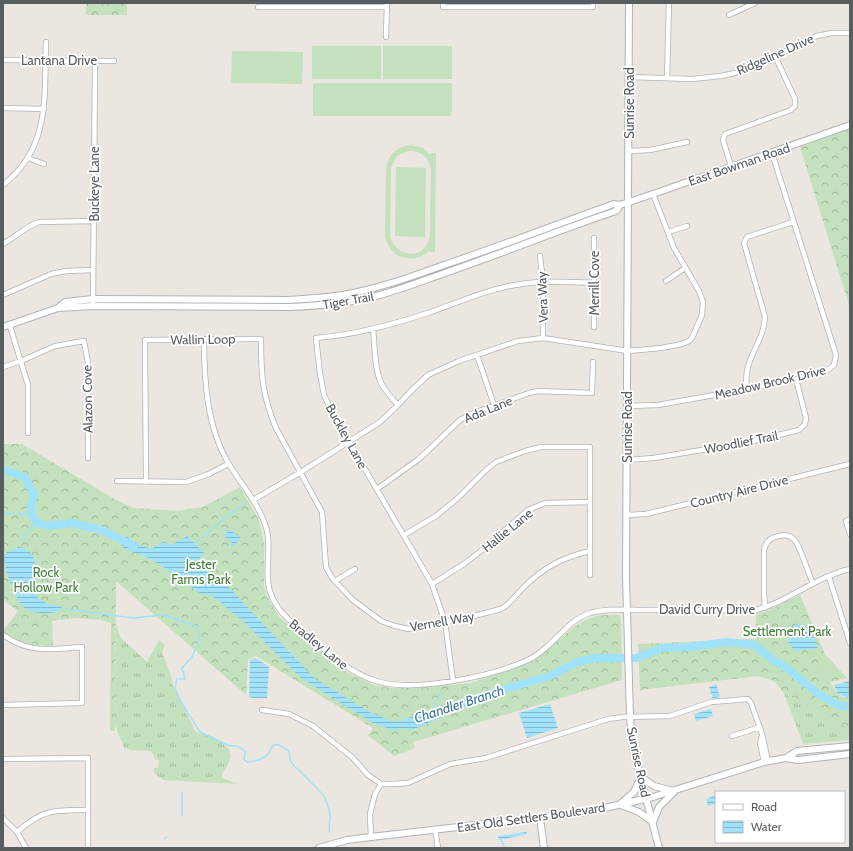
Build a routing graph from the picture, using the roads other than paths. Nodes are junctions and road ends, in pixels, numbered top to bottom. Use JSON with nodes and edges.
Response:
{"nodes":[{"id":1,"x":629,"y":3,"type":"edge"},
{"id":2,"x":669,"y":3,"type":"edge"},
{"id":3,"x":756,"y":3,"type":"edge"},
{"id":4,"x":328,"y":5,"type":"edge"},
{"id":5,"x":387,"y":5,"type":"edge"},
{"id":6,"x":443,"y":5,"type":"edge"},
{"id":7,"x":593,"y":5,"type":"edge"},
{"id":8,"x":258,"y":7,"type":"dead end"},
{"id":9,"x":729,"y":15,"type":"dead end"},
{"id":10,"x":850,"y":33,"type":"edge"},
{"id":11,"x":386,"y":37,"type":"dead end"},
{"id":12,"x":46,"y":42,"type":"dead end"},
{"id":13,"x":775,"y":56,"type":"junction"},
{"id":14,"x":3,"y":60,"type":"edge"},
{"id":15,"x":46,"y":60,"type":"junction"},
{"id":16,"x":95,"y":61,"type":"junction"},
{"id":17,"x":114,"y":61,"type":"dead end"},
{"id":18,"x":629,"y":77,"type":"junction"},
{"id":19,"x":667,"y":78,"type":"junction"},
{"id":20,"x":3,"y":108,"type":"edge"},
{"id":21,"x":44,"y":109,"type":"junction"},
{"id":22,"x":850,"y":125,"type":"edge"},
{"id":23,"x":687,"y":142,"type":"dead end"},
{"id":24,"x":629,"y":151,"type":"junction"},
{"id":25,"x":772,"y":153,"type":"junction"},
{"id":26,"x":28,"y":158,"type":"junction"},
{"id":27,"x":44,"y":164,"type":"dead end"},
{"id":28,"x":731,"y":166,"type":"junction"},
{"id":29,"x":3,"y":185,"type":"edge"},
{"id":30,"x":653,"y":194,"type":"junction"},
{"id":31,"x":628,"y":202,"type":"junction"},
{"id":32,"x":620,"y":204,"type":"junction"},
{"id":33,"x":94,"y":221,"type":"junction"},
{"id":34,"x":793,"y":222,"type":"junction"},
{"id":35,"x":687,"y":226,"type":"dead end"},
{"id":36,"x":668,"y":232,"type":"junction"},
{"id":37,"x":594,"y":238,"type":"dead end"},
{"id":38,"x":3,"y":244,"type":"edge"},
{"id":39,"x":540,"y":256,"type":"dead end"},
{"id":40,"x":685,"y":268,"type":"junction"},
{"id":41,"x":93,"y":270,"type":"junction"},
{"id":42,"x":666,"y":281,"type":"dead end"},
{"id":43,"x":542,"y":282,"type":"junction"},
{"id":44,"x":594,"y":282,"type":"junction"},
{"id":45,"x":3,"y":295,"type":"edge"},
{"id":46,"x":93,"y":299,"type":"junction"},
{"id":47,"x":92,"y":306,"type":"junction"},
{"id":48,"x":58,"y":308,"type":"junction"},
{"id":49,"x":10,"y":326,"type":"junction"},
{"id":50,"x":3,"y":327,"type":"edge"},
{"id":51,"x":594,"y":327,"type":"dead end"},
{"id":52,"x":373,"y":329,"type":"junction"},
{"id":53,"x":543,"y":338,"type":"junction"},
{"id":54,"x":204,"y":339,"type":"junction"},
{"id":55,"x":628,"y":351,"type":"junction"},
{"id":56,"x":477,"y":355,"type":"junction"},
{"id":57,"x":21,"y":361,"type":"junction"},
{"id":58,"x":592,"y":362,"type":"dead end"},
{"id":59,"x":3,"y":367,"type":"edge"},
{"id":60,"x":796,"y":379,"type":"junction"},
{"id":61,"x":747,"y":389,"type":"junction"},
{"id":62,"x":398,"y":405,"type":"junction"},
{"id":63,"x":494,"y":405,"type":"junction"},
{"id":64,"x":627,"y":406,"type":"junction"},
{"id":65,"x":28,"y":433,"type":"dead end"},
{"id":66,"x":349,"y":442,"type":"junction"},
{"id":67,"x":88,"y":458,"type":"dead end"},
{"id":68,"x":627,"y":460,"type":"junction"},
{"id":69,"x":228,"y":464,"type":"junction"},
{"id":70,"x":850,"y":464,"type":"edge"},
{"id":71,"x":301,"y":472,"type":"junction"},
{"id":72,"x":117,"y":481,"type":"dead end"},
{"id":73,"x":146,"y":482,"type":"junction"},
{"id":74,"x":377,"y":489,"type":"junction"},
{"id":75,"x":252,"y":500,"type":"junction"},
{"id":76,"x":590,"y":502,"type":"junction"},
{"id":77,"x":627,"y":515,"type":"junction"},
{"id":78,"x":850,"y":519,"type":"edge"},
{"id":79,"x":850,"y":534,"type":"edge"},
{"id":80,"x":404,"y":535,"type":"junction"},
{"id":81,"x":590,"y":552,"type":"junction"},
{"id":82,"x":850,"y":568,"type":"edge"},
{"id":83,"x":355,"y":569,"type":"dead end"},
{"id":84,"x":590,"y":576,"type":"dead end"},
{"id":85,"x":829,"y":576,"type":"junction"},
{"id":86,"x":335,"y":581,"type":"junction"},
{"id":87,"x":432,"y":584,"type":"junction"},
{"id":88,"x":813,"y":584,"type":"junction"},
{"id":89,"x":765,"y":608,"type":"junction"},
{"id":90,"x":627,"y":610,"type":"junction"},
{"id":91,"x":445,"y":622,"type":"junction"},
{"id":92,"x":5,"y":636,"type":"edge"},
{"id":93,"x":3,"y":642,"type":"edge"},
{"id":94,"x":850,"y":644,"type":"edge"},
{"id":95,"x":453,"y":681,"type":"junction"},
{"id":96,"x":3,"y":705,"type":"edge"},
{"id":97,"x":262,"y":710,"type":"dead end"},
{"id":98,"x":630,"y":717,"type":"junction"},
{"id":99,"x":760,"y":727,"type":"junction"},
{"id":100,"x":732,"y":736,"type":"dead end"},
{"id":101,"x":850,"y":746,"type":"edge"},
{"id":102,"x":850,"y":754,"type":"edge"},
{"id":103,"x":786,"y":758,"type":"junction"},
{"id":104,"x":3,"y":759,"type":"edge"},
{"id":105,"x":766,"y":761,"type":"junction"},
{"id":106,"x":641,"y":777,"type":"junction"},
{"id":107,"x":381,"y":784,"type":"junction"},
{"id":108,"x":675,"y":791,"type":"junction"},
{"id":109,"x":646,"y":799,"type":"junction"},
{"id":110,"x":619,"y":805,"type":"junction"},
{"id":111,"x":88,"y":810,"type":"junction"},
{"id":112,"x":3,"y":818,"type":"edge"},
{"id":113,"x":540,"y":818,"type":"junction"},
{"id":114,"x":653,"y":822,"type":"junction"},
{"id":115,"x":435,"y":830,"type":"junction"},
{"id":116,"x":16,"y":832,"type":"junction"},
{"id":117,"x":371,"y":837,"type":"junction"},
{"id":118,"x":26,"y":848,"type":"edge"},
{"id":119,"x":88,"y":848,"type":"edge"},
{"id":120,"x":319,"y":848,"type":"edge"},
{"id":121,"x":438,"y":848,"type":"edge"},
{"id":122,"x":544,"y":848,"type":"edge"},
{"id":123,"x":659,"y":848,"type":"edge"}],
"edges":[{"from":1,"to":18,"type":"main road","name":"Sunrise Road"},
{"from":2,"to":19,"type":"street"},
{"from":3,"to":9,"type":"street"},
{"from":4,"to":5,"type":"street"},
{"from":4,"to":8,"type":"street"},
{"from":5,"to":11,"type":"street"},
{"from":6,"to":7,"type":"street"},
{"from":10,"to":13,"type":"street","name":"Ridgeline Drive"},
{"from":12,"to":15,"type":"street"},
{"from":13,"to":19,"type":"street","name":"Ridgeline Drive"},
{"from":13,"to":28,"type":"street"},
{"from":14,"to":15,"type":"street","name":"Lantana Drive"},
{"from":15,"to":16,"type":"street","name":"Lantana Drive"},
{"from":15,"to":21,"type":"street"},
{"from":16,"to":17,"type":"street","name":"Lantana Drive"},
{"from":16,"to":33,"type":"street","name":"Buckeye Lane"},
{"from":18,"to":19,"type":"street","name":"Ridgeline Drive"},
{"from":18,"to":24,"type":"main road","name":"Sunrise Road"},
{"from":20,"to":21,"type":"street"},
{"from":21,"to":26,"type":"street"},
{"from":22,"to":25,"type":"main road","name":"East Bowman Road"},
{"from":23,"to":24,"type":"street"},
{"from":24,"to":31,"type":"main road","name":"Sunrise Road"},
{"from":25,"to":28,"type":"main road","name":"East Bowman Road"},
{"from":25,"to":34,"type":"street","name":"Meadow Brook Drive"},
{"from":26,"to":27,"type":"street"},
{"from":26,"to":29,"type":"street"},
{"from":28,"to":30,"type":"main road","name":"East Bowman Road"},
{"from":30,"to":31,"type":"main road","name":"East Bowman Road"},
{"from":30,"to":36,"type":"street"},
{"from":31,"to":32,"type":"main road","name":"Tiger Trail"},
{"from":31,"to":55,"type":"main road","name":"Sunrise Road"},
{"from":32,"to":46,"type":"main road","name":"Tiger Trail"},
{"from":32,"to":47,"type":"main road","name":"Tiger Trail"},
{"from":33,"to":38,"type":"street"},
{"from":33,"to":41,"type":"street","name":"Buckeye Lane"},
{"from":34,"to":60,"type":"street","name":"Meadow Brook Drive"},
{"from":34,"to":61,"type":"street"},
{"from":35,"to":36,"type":"street"},
{"from":36,"to":40,"type":"street"},
{"from":37,"to":44,"type":"street","name":"Merrill Cove"},
{"from":39,"to":43,"type":"street","name":"Vera Way"},
{"from":40,"to":42,"type":"street"},
{"from":40,"to":55,"type":"street"},
{"from":41,"to":45,"type":"street"},
{"from":41,"to":46,"type":"street","name":"Buckeye Lane"},
{"from":43,"to":44,"type":"street","name":"Buckley Lane"},
{"from":43,"to":52,"type":"street","name":"Buckley Lane"},
{"from":43,"to":53,"type":"street","name":"Vera Way"},
{"from":44,"to":51,"type":"street","name":"Merrill Cove"},
{"from":46,"to":47,"type":"street","name":"Buckeye Lane"},
{"from":46,"to":48,"type":"main road","name":"Tiger Trail"},
{"from":47,"to":48,"type":"main road","name":"Tiger Trail"},
{"from":48,"to":49,"type":"main road","name":"Tiger Trail"},
{"from":49,"to":50,"type":"main road","name":"Tiger Trail"},
{"from":49,"to":57,"type":"street"},
{"from":52,"to":62,"type":"street"},
{"from":52,"to":66,"type":"street","name":"Buckley Lane"},
{"from":53,"to":55,"type":"street"},
{"from":53,"to":56,"type":"street"},
{"from":54,"to":69,"type":"street","name":"Bradley Lane"},
{"from":54,"to":71,"type":"street","name":"Wallin Loop"},
{"from":54,"to":73,"type":"street","name":"Wallin Loop"},
{"from":55,"to":64,"type":"main road","name":"Sunrise Road"},
{"from":56,"to":62,"type":"street"},
{"from":56,"to":63,"type":"street"},
{"from":57,"to":59,"type":"street"},
{"from":57,"to":65,"type":"street"},
{"from":57,"to":67,"type":"street","name":"Alazon Cove"},
{"from":58,"to":63,"type":"street","name":"Ada Lane"},
{"from":60,"to":61,"type":"street","name":"Meadow Brook Drive"},
{"from":60,"to":68,"type":"street","name":"Woodlief Trail"},
{"from":61,"to":64,"type":"street","name":"Meadow Brook Drive"},
{"from":62,"to":66,"type":"street"},
{"from":63,"to":74,"type":"street","name":"Ada Lane"},
{"from":64,"to":68,"type":"main road","name":"Sunrise Road"},
{"from":66,"to":71,"type":"street"},
{"from":66,"to":74,"type":"street","name":"Buckley Lane"},
{"from":68,"to":77,"type":"main road","name":"Sunrise Road"},
{"from":69,"to":73,"type":"street"},
{"from":69,"to":75,"type":"street","name":"Bradley Lane"},
{"from":70,"to":77,"type":"street","name":"Country Aire Drive"},
{"from":71,"to":75,"type":"street"},
{"from":71,"to":86,"type":"street","name":"Vernell Way"},
{"from":72,"to":73,"type":"street"},
{"from":74,"to":80,"type":"street","name":"Buckley Lane"},
{"from":75,"to":95,"type":"street","name":"Bradley Lane"},
{"from":76,"to":80,"type":"street"},
{"from":76,"to":81,"type":"street"},
{"from":76,"to":87,"type":"street","name":"Hallie Lane"},
{"from":77,"to":90,"type":"main road","name":"Sunrise Road"},
{"from":78,"to":79,"type":"street"},
{"from":80,"to":87,"type":"street","name":"Buckley Lane"},
{"from":81,"to":84,"type":"street"},
{"from":81,"to":91,"type":"street","name":"Vernell Way"},
{"from":82,"to":85,"type":"street","name":"David Curry Drive"},
{"from":83,"to":86,"type":"street"},
{"from":85,"to":88,"type":"street","name":"David Curry Drive"},
{"from":85,"to":94,"type":"street"},
{"from":86,"to":91,"type":"street","name":"Vernell Way"},
{"from":87,"to":91,"type":"street","name":"Buckley Lane"},
{"from":88,"to":89,"type":"street","name":"David Curry Drive"},
{"from":88,"to":89,"type":"street"},
{"from":89,"to":90,"type":"street","name":"David Curry Drive"},
{"from":90,"to":95,"type":"street","name":"Bradley Lane"},
{"from":90,"to":98,"type":"main road","name":"Sunrise Road"},
{"from":91,"to":95,"type":"street","name":"Buckley Lane"},
{"from":92,"to":93,"type":"street"},
{"from":92,"to":96,"type":"street"},
{"from":97,"to":107,"type":"street"},
{"from":98,"to":99,"type":"street"},
{"from":98,"to":106,"type":"main road","name":"Sunrise Road"},
{"from":98,"to":107,"type":"street"},
{"from":99,"to":100,"type":"street"},
{"from":99,"to":105,"type":"street"},
{"from":101,"to":103,"type":"main road","name":"East Old Settlers Boulevard"},
{"from":102,"to":103,"type":"main road","name":"East Old Settlers Boulevard"},
{"from":103,"to":105,"type":"main road","name":"East Old Settlers Boulevard"},
{"from":104,"to":111,"type":"street"},
{"from":105,"to":108,"type":"main road","name":"East Old Settlers Boulevard"},
{"from":106,"to":108,"type":"main road"},
{"from":106,"to":109,"type":"main road","name":"Sunrise Road"},
{"from":106,"to":110,"type":"main road"},
{"from":107,"to":117,"type":"street"},
{"from":108,"to":109,"type":"main road","name":"East Old Settlers Boulevard"},
{"from":108,"to":114,"type":"main road"},
{"from":109,"to":110,"type":"main road","name":"East Old Settlers Boulevard"},
{"from":109,"to":114,"type":"main road","name":"Sunrise Road"},
{"from":110,"to":113,"type":"main road","name":"East Old Settlers Boulevard"},
{"from":110,"to":114,"type":"main road"},
{"from":111,"to":116,"type":"street"},
{"from":111,"to":119,"type":"street"},
{"from":112,"to":116,"type":"street"},
{"from":113,"to":115,"type":"main road","name":"East Old Settlers Boulevard"},
{"from":113,"to":122,"type":"main road"},
{"from":114,"to":123,"type":"main road","name":"Sunrise Road"},
{"from":115,"to":117,"type":"main road","name":"East Old Settlers Boulevard"},
{"from":115,"to":121,"type":"street"},
{"from":116,"to":118,"type":"street"},
{"from":117,"to":120,"type":"main road","name":"East Old Settlers Boulevard"}]}
